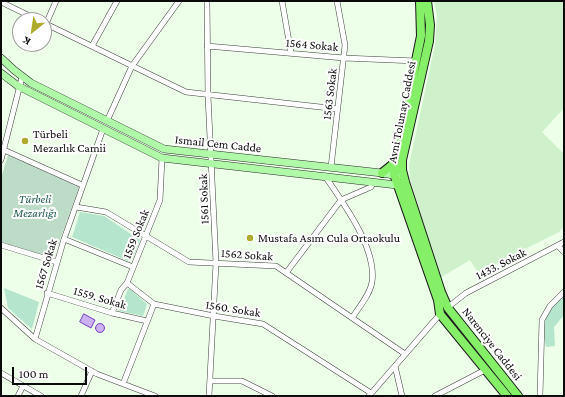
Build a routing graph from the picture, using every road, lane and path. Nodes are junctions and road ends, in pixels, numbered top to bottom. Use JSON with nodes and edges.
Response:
{"nodes":[{"id":1,"x":56,"y":1,"type":"edge"},
{"id":2,"x":117,"y":1,"type":"edge"},
{"id":3,"x":179,"y":1,"type":"edge"},
{"id":4,"x":207,"y":1,"type":"edge"},
{"id":5,"x":282,"y":1,"type":"edge"},
{"id":6,"x":337,"y":1,"type":"edge"},
{"id":7,"x":420,"y":1,"type":"edge"},
{"id":8,"x":428,"y":1,"type":"edge"},
{"id":9,"x":1,"y":2,"type":"edge"},
{"id":10,"x":22,"y":12,"type":"edge"},
{"id":11,"x":51,"y":12,"type":"edge"},
{"id":12,"x":52,"y":27,"type":"edge"},
{"id":13,"x":92,"y":46,"type":"junction"},
{"id":14,"x":207,"y":46,"type":"junction"},
{"id":15,"x":291,"y":53,"type":"junction"},
{"id":16,"x":344,"y":58,"type":"junction"},
{"id":17,"x":416,"y":61,"type":"junction"},
{"id":18,"x":2,"y":62,"type":"edge"},
{"id":19,"x":132,"y":66,"type":"junction"},
{"id":20,"x":1,"y":73,"type":"edge"},
{"id":21,"x":22,"y":77,"type":"junction"},
{"id":22,"x":18,"y":86,"type":"junction"},
{"id":23,"x":208,"y":96,"type":"junction"},
{"id":24,"x":338,"y":109,"type":"junction"},
{"id":25,"x":107,"y":121,"type":"junction"},
{"id":26,"x":102,"y":129,"type":"junction"},
{"id":27,"x":4,"y":150,"type":"junction"},
{"id":28,"x":212,"y":155,"type":"junction"},
{"id":29,"x":162,"y":158,"type":"junction"},
{"id":30,"x":396,"y":158,"type":"junction"},
{"id":31,"x":1,"y":160,"type":"edge"},
{"id":32,"x":212,"y":165,"type":"junction"},
{"id":33,"x":330,"y":167,"type":"junction"},
{"id":34,"x":382,"y":173,"type":"junction"},
{"id":35,"x":394,"y":174,"type":"junction"},
{"id":36,"x":326,"y":176,"type":"junction"},
{"id":37,"x":374,"y":182,"type":"junction"},
{"id":38,"x":401,"y":184,"type":"junction"},
{"id":39,"x":82,"y":185,"type":"junction"},
{"id":40,"x":341,"y":200,"type":"junction"},
{"id":41,"x":76,"y":207,"type":"junction"},
{"id":42,"x":147,"y":235,"type":"junction"},
{"id":43,"x":64,"y":239,"type":"junction"},
{"id":44,"x":564,"y":242,"type":"edge"},
{"id":45,"x":1,"y":245,"type":"edge"},
{"id":46,"x":558,"y":246,"type":"junction"},
{"id":47,"x":564,"y":252,"type":"edge"},
{"id":48,"x":57,"y":262,"type":"junction"},
{"id":49,"x":216,"y":263,"type":"junction"},
{"id":50,"x":133,"y":268,"type":"junction"},
{"id":51,"x":286,"y":273,"type":"junction"},
{"id":52,"x":127,"y":283,"type":"junction"},
{"id":53,"x":564,"y":292,"type":"edge"},
{"id":54,"x":48,"y":293,"type":"junction"},
{"id":55,"x":154,"y":304,"type":"junction"},
{"id":56,"x":1,"y":308,"type":"edge"},
{"id":57,"x":448,"y":308,"type":"junction"},
{"id":58,"x":112,"y":313,"type":"junction"},
{"id":59,"x":440,"y":314,"type":"junction"},
{"id":60,"x":214,"y":316,"type":"junction"},
{"id":61,"x":352,"y":318,"type":"junction"},
{"id":62,"x":147,"y":321,"type":"junction"},
{"id":63,"x":35,"y":339,"type":"junction"},
{"id":64,"x":405,"y":354,"type":"junction"},
{"id":65,"x":395,"y":366,"type":"junction"},
{"id":66,"x":485,"y":370,"type":"junction"},
{"id":67,"x":92,"y":371,"type":"junction"},
{"id":68,"x":1,"y":373,"type":"edge"},
{"id":69,"x":210,"y":381,"type":"junction"},
{"id":70,"x":123,"y":384,"type":"junction"},
{"id":71,"x":23,"y":386,"type":"junction"},
{"id":72,"x":444,"y":394,"type":"edge"},
{"id":73,"x":370,"y":395,"type":"edge"},
{"id":74,"x":18,"y":396,"type":"edge"},
{"id":75,"x":41,"y":396,"type":"edge"},
{"id":76,"x":81,"y":396,"type":"edge"},
{"id":77,"x":155,"y":396,"type":"edge"},
{"id":78,"x":209,"y":396,"type":"edge"},
{"id":79,"x":272,"y":396,"type":"edge"},
{"id":80,"x":402,"y":396,"type":"edge"},
{"id":81,"x":435,"y":396,"type":"edge"},
{"id":82,"x":507,"y":396,"type":"edge"},
{"id":83,"x":518,"y":396,"type":"edge"},
{"id":84,"x":540,"y":396,"type":"edge"}],
"edges":[{"from":1,"to":11,"type":"street"},
{"from":2,"to":13,"type":"street"},
{"from":3,"to":19,"type":"street"},
{"from":4,"to":14,"type":"street","name":"1561 Sokak"},
{"from":5,"to":15,"type":"street"},
{"from":6,"to":16,"type":"street","name":"1563 Sokak"},
{"from":7,"to":17,"type":"main road","name":"Avni Tolunay Caddesi"},
{"from":8,"to":38,"type":"main road","name":"Avni Tolunay Caddesi"},
{"from":9,"to":10,"type":"street"},
{"from":12,"to":13,"type":"street"},
{"from":13,"to":19,"type":"street"},
{"from":14,"to":15,"type":"street","name":"1564 Sokak"},
{"from":14,"to":23,"type":"street","name":"1561 Sokak"},
{"from":15,"to":16,"type":"street","name":"1564 Sokak"},
{"from":16,"to":17,"type":"street","name":"1564 Sokak"},
{"from":16,"to":24,"type":"street","name":"1563 Sokak"},
{"from":17,"to":30,"type":"main road","name":"Avni Tolunay Caddesi"},
{"from":18,"to":21,"type":"main road","name":"Ismail Cem Cadde"},
{"from":19,"to":23,"type":"street"},
{"from":19,"to":25,"type":"street"},
{"from":20,"to":22,"type":"main road","name":"Ismail Cem Cadde"},
{"from":21,"to":22,"type":"street"},
{"from":21,"to":25,"type":"main road","name":"Ismail Cem Cadde"},
{"from":22,"to":26,"type":"main road","name":"Ismail Cem Cadde"},
{"from":22,"to":27,"type":"street"},
{"from":23,"to":24,"type":"street"},
{"from":23,"to":28,"type":"street","name":"1561 Sokak"},
{"from":24,"to":33,"type":"street","name":"1563 Sokak"},
{"from":25,"to":28,"type":"main road","name":"Ismail Cem Cadde"},
{"from":26,"to":29,"type":"main road","name":"Ismail Cem Cadde"},
{"from":26,"to":39,"type":"street","name":"1567 Sokak"},
{"from":27,"to":31,"type":"street"},
{"from":27,"to":39,"type":"street"},
{"from":28,"to":32,"type":"street","name":"1561 Sokak"},
{"from":28,"to":33,"type":"main road","name":"Ismail Cem Cadde"},
{"from":29,"to":32,"type":"main road","name":"Ismail Cem Cadde"},
{"from":29,"to":42,"type":"street","name":"1559 Sokak"},
{"from":30,"to":34,"type":"main road"},
{"from":30,"to":35,"type":"main road","name":"Avni Tolunay Caddesi"},
{"from":32,"to":36,"type":"main road","name":"Ismail Cem Cadde"},
{"from":32,"to":49,"type":"street","name":"1561 Sokak"},
{"from":33,"to":34,"type":"main road","name":"Ismail Cem Cadde"},
{"from":34,"to":35,"type":"main road","name":"Ismail Cem Cadde"},
{"from":35,"to":38,"type":"main road","name":"Avni Tolunay Caddesi"},
{"from":36,"to":37,"type":"main road","name":"Ismail Cem Cadde"},
{"from":36,"to":40,"type":"street"},
{"from":37,"to":38,"type":"main road","name":"Ismail Cem Cadde"},
{"from":37,"to":40,"type":"street"},
{"from":38,"to":57,"type":"main road","name":"Avni Tolunay Caddesi"},
{"from":38,"to":59,"type":"main road","name":"Avni Tolunay Caddesi"},
{"from":39,"to":41,"type":"street","name":"1567 Sokak"},
{"from":40,"to":51,"type":"street"},
{"from":40,"to":61,"type":"street"},
{"from":41,"to":42,"type":"street","name":"1562 Sokak"},
{"from":41,"to":43,"type":"street","name":"1567 Sokak"},
{"from":42,"to":49,"type":"street","name":"1562 Sokak"},
{"from":42,"to":50,"type":"street","name":"1559 Sokak"},
{"from":43,"to":48,"type":"street","name":"1567 Sokak"},
{"from":43,"to":50,"type":"street"},
{"from":44,"to":46,"type":"street","name":"1433. Sokak"},
{"from":45,"to":48,"type":"street"},
{"from":46,"to":47,"type":"street"},
{"from":46,"to":57,"type":"street","name":"1433. Sokak"},
{"from":48,"to":54,"type":"street","name":"1567 Sokak"},
{"from":49,"to":51,"type":"street","name":"1562 Sokak"},
{"from":49,"to":60,"type":"street","name":"1561 Sokak"},
{"from":50,"to":52,"type":"street","name":"1559 Sokak"},
{"from":51,"to":61,"type":"street","name":"1562 Sokak"},
{"from":52,"to":55,"type":"street","name":"1560. Sokak"},
{"from":52,"to":58,"type":"street","name":"1559 Sokak"},
{"from":53,"to":84,"type":"street"},
{"from":54,"to":58,"type":"street","name":"1559. Sokak"},
{"from":54,"to":63,"type":"street","name":"1567 Sokak"},
{"from":55,"to":60,"type":"street","name":"1560. Sokak"},
{"from":55,"to":62,"type":"street"},
{"from":56,"to":63,"type":"street"},
{"from":57,"to":59,"type":"street"},
{"from":57,"to":83,"type":"main road","name":"Narenciye Caddesi"},
{"from":58,"to":62,"type":"street","name":"1559. Sokak"},
{"from":59,"to":64,"type":"street"},
{"from":59,"to":66,"type":"main road","name":"Narenciye Caddesi"},
{"from":60,"to":69,"type":"street","name":"1561 Sokak"},
{"from":60,"to":73,"type":"street","name":"1560. Sokak"},
{"from":61,"to":64,"type":"street","name":"1562 Sokak"},
{"from":62,"to":70,"type":"street"},
{"from":63,"to":67,"type":"street"},
{"from":64,"to":65,"type":"street"},
{"from":65,"to":73,"type":"street"},
{"from":65,"to":80,"type":"street"},
{"from":66,"to":72,"type":"street"},
{"from":66,"to":82,"type":"main road","name":"Narenciye Caddesi"},
{"from":67,"to":70,"type":"street"},
{"from":67,"to":76,"type":"street"},
{"from":68,"to":71,"type":"street"},
{"from":69,"to":78,"type":"street","name":"1561 Sokak"},
{"from":69,"to":79,"type":"street"},
{"from":70,"to":77,"type":"street"},
{"from":71,"to":74,"type":"street"},
{"from":71,"to":75,"type":"street"},
{"from":72,"to":81,"type":"street"}]}
